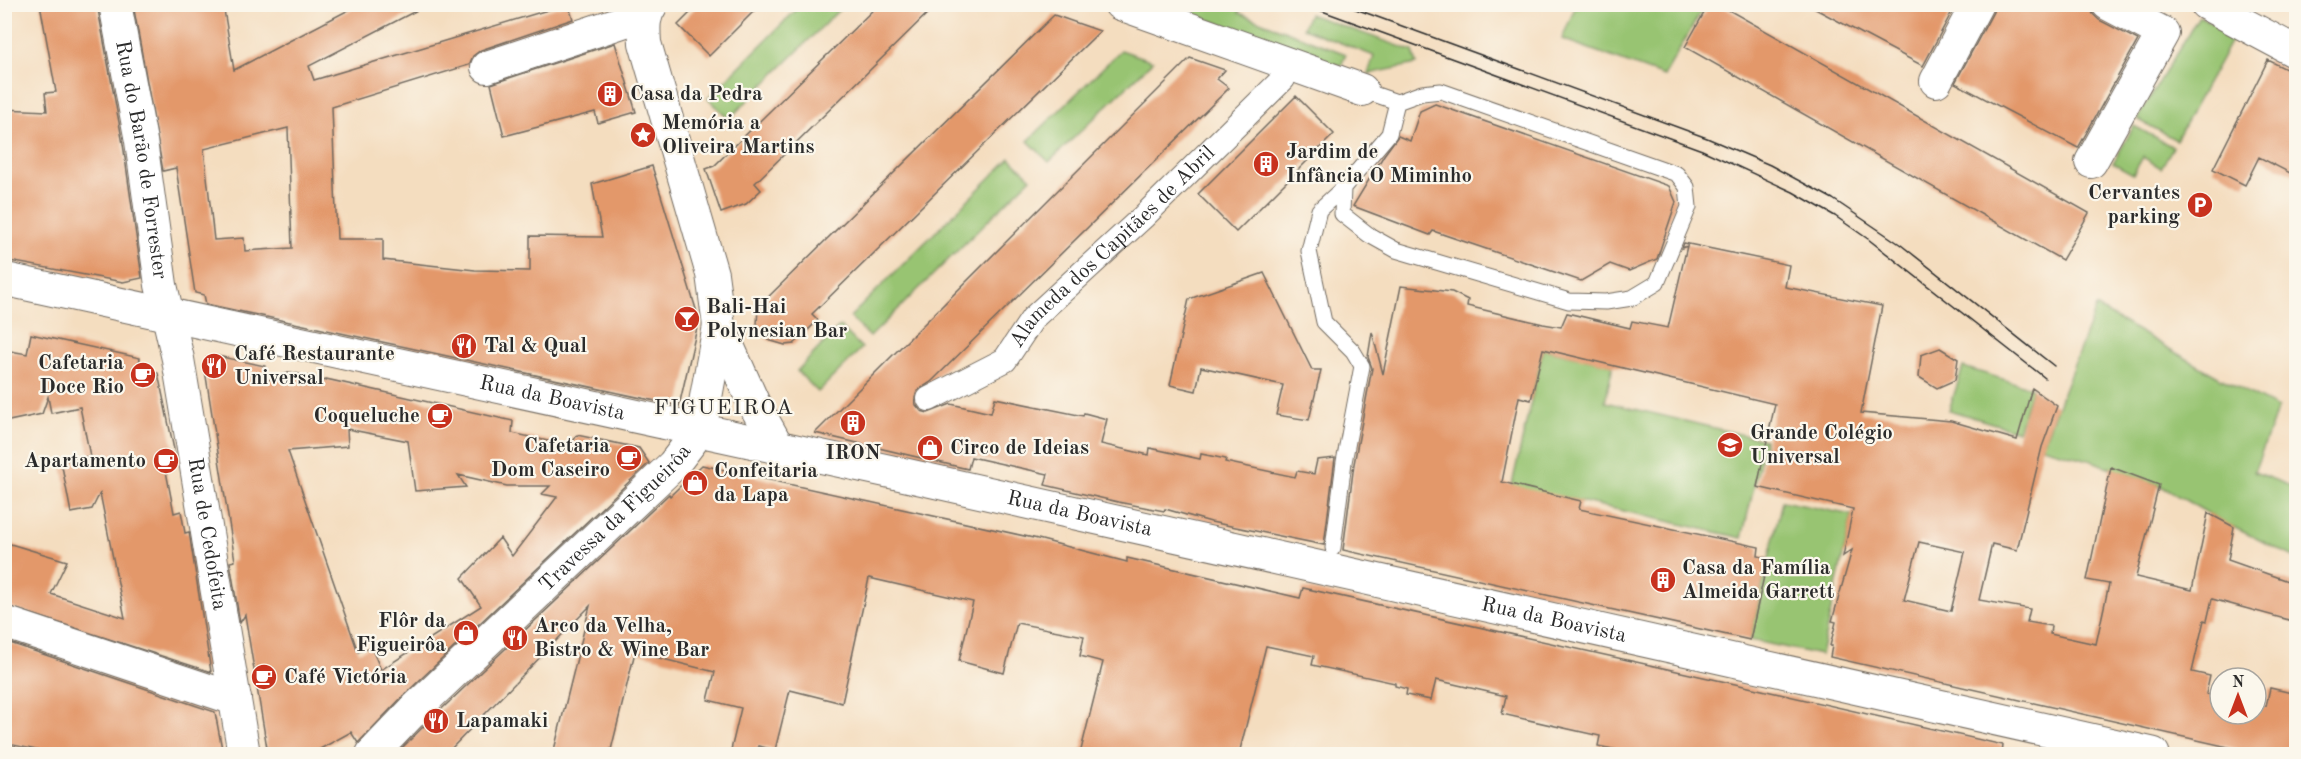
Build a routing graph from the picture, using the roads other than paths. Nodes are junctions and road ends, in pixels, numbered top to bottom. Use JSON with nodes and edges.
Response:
{"nodes":[{"id":1,"x":115,"y":4,"type":"edge"},
{"id":2,"x":1120,"y":4,"type":"edge"},
{"id":3,"x":1977,"y":4,"type":"edge"},
{"id":4,"x":2109,"y":4,"type":"edge"},
{"id":5,"x":2205,"y":4,"type":"edge"},
{"id":6,"x":649,"y":9,"type":"edge"},
{"id":7,"x":2296,"y":52,"type":"edge"},
{"id":8,"x":487,"y":67,"type":"dead end"},
{"id":9,"x":1283,"y":79,"type":"dead end"},
{"id":10,"x":1936,"y":81,"type":"dead end"},
{"id":11,"x":1362,"y":90,"type":"joint"},
{"id":12,"x":1397,"y":102,"type":"junction"},
{"id":13,"x":2091,"y":162,"type":"dead end"},
{"id":14,"x":1343,"y":188,"type":"junction"},
{"id":15,"x":4,"y":279,"type":"edge"},
{"id":16,"x":169,"y":315,"type":"junction"},
{"id":17,"x":719,"y":326,"type":"junction"},
{"id":18,"x":929,"y":399,"type":"dead end"},
{"id":19,"x":700,"y":430,"type":"junction"},
{"id":20,"x":778,"y":447,"type":"junction"},
{"id":21,"x":1333,"y":548,"type":"dead end"},
{"id":22,"x":4,"y":622,"type":"edge"},
{"id":23,"x":235,"y":699,"type":"junction"},
{"id":24,"x":244,"y":754,"type":"edge"},
{"id":25,"x":372,"y":754,"type":"edge"},
{"id":26,"x":2153,"y":754,"type":"edge"}],
"edges":[{"from":1,"to":16,"type":"street","name":"Rua do Barão de Forrester"},
{"from":2,"to":11,"type":"street"},
{"from":3,"to":10,"type":"street"},
{"from":4,"to":13,"type":"street"},
{"from":5,"to":7,"type":"street"},
{"from":6,"to":8,"type":"street"},
{"from":6,"to":17,"type":"street"},
{"from":9,"to":18,"type":"street","name":"Alameda dos Capitães de Abril"},
{"from":11,"to":12,"type":"lane"},
{"from":12,"to":14,"type":"lane"},
{"from":12,"to":14,"type":"lane"},
{"from":14,"to":21,"type":"lane"},
{"from":15,"to":16,"type":"main road","name":"Rua da Boavista"},
{"from":16,"to":19,"type":"main road","name":"Rua da Boavista"},
{"from":16,"to":23,"type":"street","name":"Rua de Cedofeita"},
{"from":17,"to":19,"type":"street"},
{"from":17,"to":20,"type":"street"},
{"from":19,"to":20,"type":"main road","name":"Rua da Boavista"},
{"from":19,"to":25,"type":"street","name":"Travessa da Figueirôa"},
{"from":20,"to":26,"type":"main road","name":"Rua da Boavista"},
{"from":22,"to":23,"type":"street"},
{"from":23,"to":24,"type":"street","name":"Rua de Cedofeita"}]}
